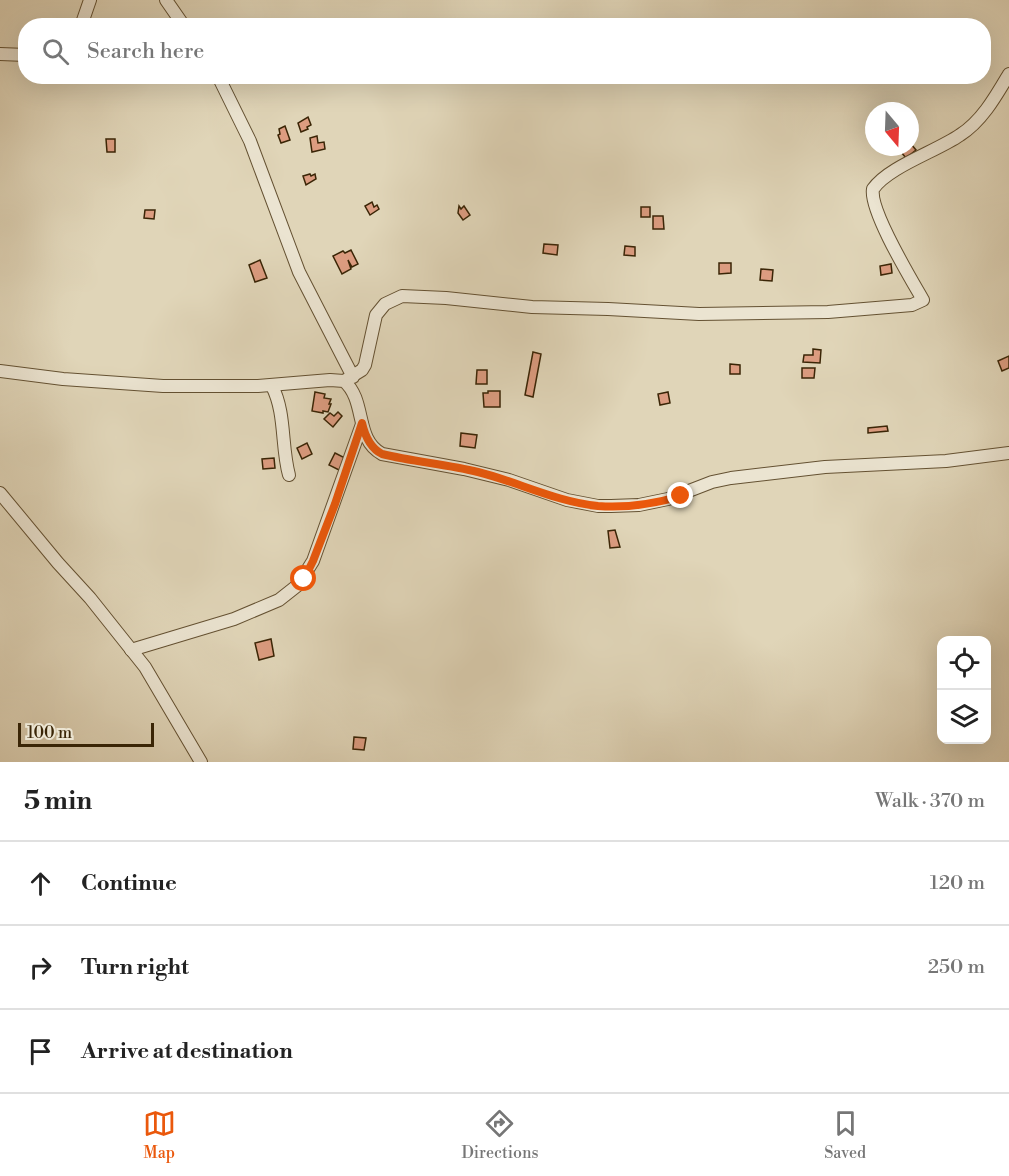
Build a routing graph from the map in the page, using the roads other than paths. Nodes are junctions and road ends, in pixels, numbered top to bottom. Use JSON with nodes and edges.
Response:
{"nodes":[{"id":1,"x":90,"y":0,"type":"edge"},
{"id":2,"x":166,"y":0,"type":"edge"},
{"id":3,"x":84,"y":18,"type":"edge"},
{"id":4,"x":178,"y":18,"type":"edge"},
{"id":5,"x":0,"y":54,"type":"edge"},
{"id":6,"x":18,"y":55,"type":"edge"},
{"id":7,"x":1009,"y":74,"type":"edge"},
{"id":8,"x":222,"y":84,"type":"edge"},
{"id":9,"x":0,"y":371,"type":"edge"},
{"id":10,"x":349,"y":379,"type":"junction"},
{"id":11,"x":272,"y":386,"type":"junction"},
{"id":12,"x":362,"y":423,"type":"junction"},
{"id":13,"x":1009,"y":453,"type":"edge"},
{"id":14,"x":289,"y":475,"type":"dead end"},
{"id":15,"x":0,"y":493,"type":"edge"},
{"id":16,"x":131,"y":650,"type":"junction"},
{"id":17,"x":201,"y":762,"type":"edge"}],
"edges":[{"from":1,"to":3,"type":"street"},
{"from":2,"to":4,"type":"street"},
{"from":5,"to":6,"type":"street"},
{"from":7,"to":10,"type":"street"},
{"from":8,"to":10,"type":"street"},
{"from":9,"to":11,"type":"street"},
{"from":10,"to":11,"type":"street"},
{"from":10,"to":12,"type":"street"},
{"from":11,"to":14,"type":"street"},
{"from":12,"to":13,"type":"street"},
{"from":12,"to":16,"type":"street"},
{"from":15,"to":16,"type":"street"},
{"from":16,"to":17,"type":"street"}]}
